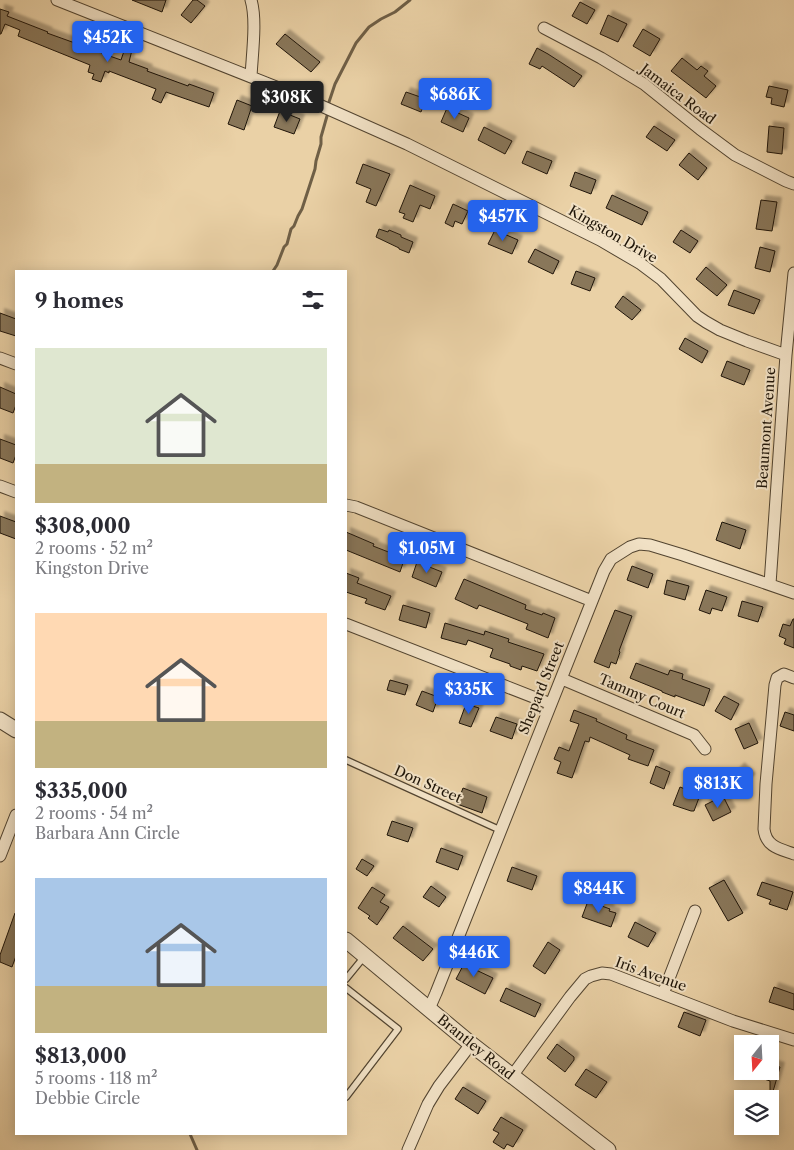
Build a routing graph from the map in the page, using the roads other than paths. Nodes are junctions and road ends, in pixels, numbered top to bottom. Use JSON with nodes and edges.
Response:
{"nodes":[{"id":1,"x":57,"y":0,"type":"edge"},
{"id":2,"x":252,"y":0,"type":"edge"},
{"id":3,"x":544,"y":28,"type":"dead end"},
{"id":4,"x":251,"y":77,"type":"junction"},
{"id":5,"x":794,"y":184,"type":"edge"},
{"id":6,"x":794,"y":273,"type":"edge"},
{"id":7,"x":786,"y":355,"type":"junction"},
{"id":8,"x":0,"y":358,"type":"edge"},
{"id":9,"x":15,"y":364,"type":"edge"},
{"id":10,"x":789,"y":384,"type":"edge"},
{"id":11,"x":0,"y":486,"type":"edge"},
{"id":12,"x":15,"y":492,"type":"edge"},
{"id":13,"x":347,"y":505,"type":"edge"},
{"id":14,"x":770,"y":584,"type":"junction"},
{"id":15,"x":794,"y":593,"type":"edge"},
{"id":16,"x":592,"y":601,"type":"junction"},
{"id":17,"x":347,"y":624,"type":"edge"},
{"id":18,"x":794,"y":678,"type":"edge"},
{"id":19,"x":562,"y":679,"type":"junction"},
{"id":20,"x":550,"y":704,"type":"junction"},
{"id":21,"x":0,"y":720,"type":"edge"},
{"id":22,"x":15,"y":729,"type":"edge"},
{"id":23,"x":705,"y":748,"type":"dead end"},
{"id":24,"x":347,"y":760,"type":"edge"},
{"id":25,"x":15,"y":818,"type":"edge"},
{"id":26,"x":500,"y":830,"type":"junction"},
{"id":27,"x":794,"y":854,"type":"edge"},
{"id":28,"x":0,"y":856,"type":"edge"},
{"id":29,"x":695,"y":911,"type":"dead end"},
{"id":30,"x":347,"y":941,"type":"edge"},
{"id":31,"x":365,"y":956,"type":"junction"},
{"id":32,"x":347,"y":978,"type":"edge"},
{"id":33,"x":347,"y":989,"type":"edge"},
{"id":34,"x":663,"y":994,"type":"junction"},
{"id":35,"x":429,"y":1009,"type":"junction"},
{"id":36,"x":794,"y":1040,"type":"edge"},
{"id":37,"x":471,"y":1044,"type":"junction"},
{"id":38,"x":512,"y":1076,"type":"junction"},
{"id":39,"x":347,"y":1096,"type":"edge"},
{"id":40,"x":602,"y":1148,"type":"edge"},
{"id":41,"x":408,"y":1150,"type":"edge"}],
"edges":[{"from":1,"to":4,"type":"street","name":"Kingston Drive"},
{"from":2,"to":4,"type":"street"},
{"from":3,"to":5,"type":"street","name":"Jamaica Road"},
{"from":4,"to":7,"type":"street","name":"Kingston Drive"},
{"from":6,"to":7,"type":"street","name":"Beaumont Avenue"},
{"from":7,"to":10,"type":"street","name":"Beaumont Avenue"},
{"from":8,"to":9,"type":"street"},
{"from":10,"to":14,"type":"street","name":"Beaumont Avenue"},
{"from":11,"to":12,"type":"street"},
{"from":13,"to":16,"type":"street"},
{"from":14,"to":15,"type":"street","name":"Shepard Street"},
{"from":14,"to":16,"type":"street","name":"Shepard Street"},
{"from":16,"to":19,"type":"street","name":"Shepard Street"},
{"from":17,"to":20,"type":"street"},
{"from":18,"to":27,"type":"street"},
{"from":19,"to":20,"type":"street","name":"Shepard Street"},
{"from":19,"to":23,"type":"street","name":"Tammy Court"},
{"from":20,"to":26,"type":"street","name":"Shepard Street"},
{"from":21,"to":22,"type":"street"},
{"from":24,"to":26,"type":"lane","name":"Don Street"},
{"from":25,"to":28,"type":"street"},
{"from":26,"to":35,"type":"street","name":"Shepard Street"},
{"from":29,"to":34,"type":"street"},
{"from":30,"to":31,"type":"street","name":"Brantley Road"},
{"from":31,"to":32,"type":"lane"},
{"from":31,"to":35,"type":"street","name":"Brantley Road"},
{"from":33,"to":39,"type":"lane"},
{"from":34,"to":36,"type":"street","name":"Iris Avenue"},
{"from":34,"to":38,"type":"street","name":"Iris Avenue"},
{"from":35,"to":37,"type":"street","name":"Brantley Road"},
{"from":37,"to":38,"type":"street","name":"Brantley Road"},
{"from":37,"to":41,"type":"street"},
{"from":38,"to":40,"type":"street","name":"Brantley Road"}]}
